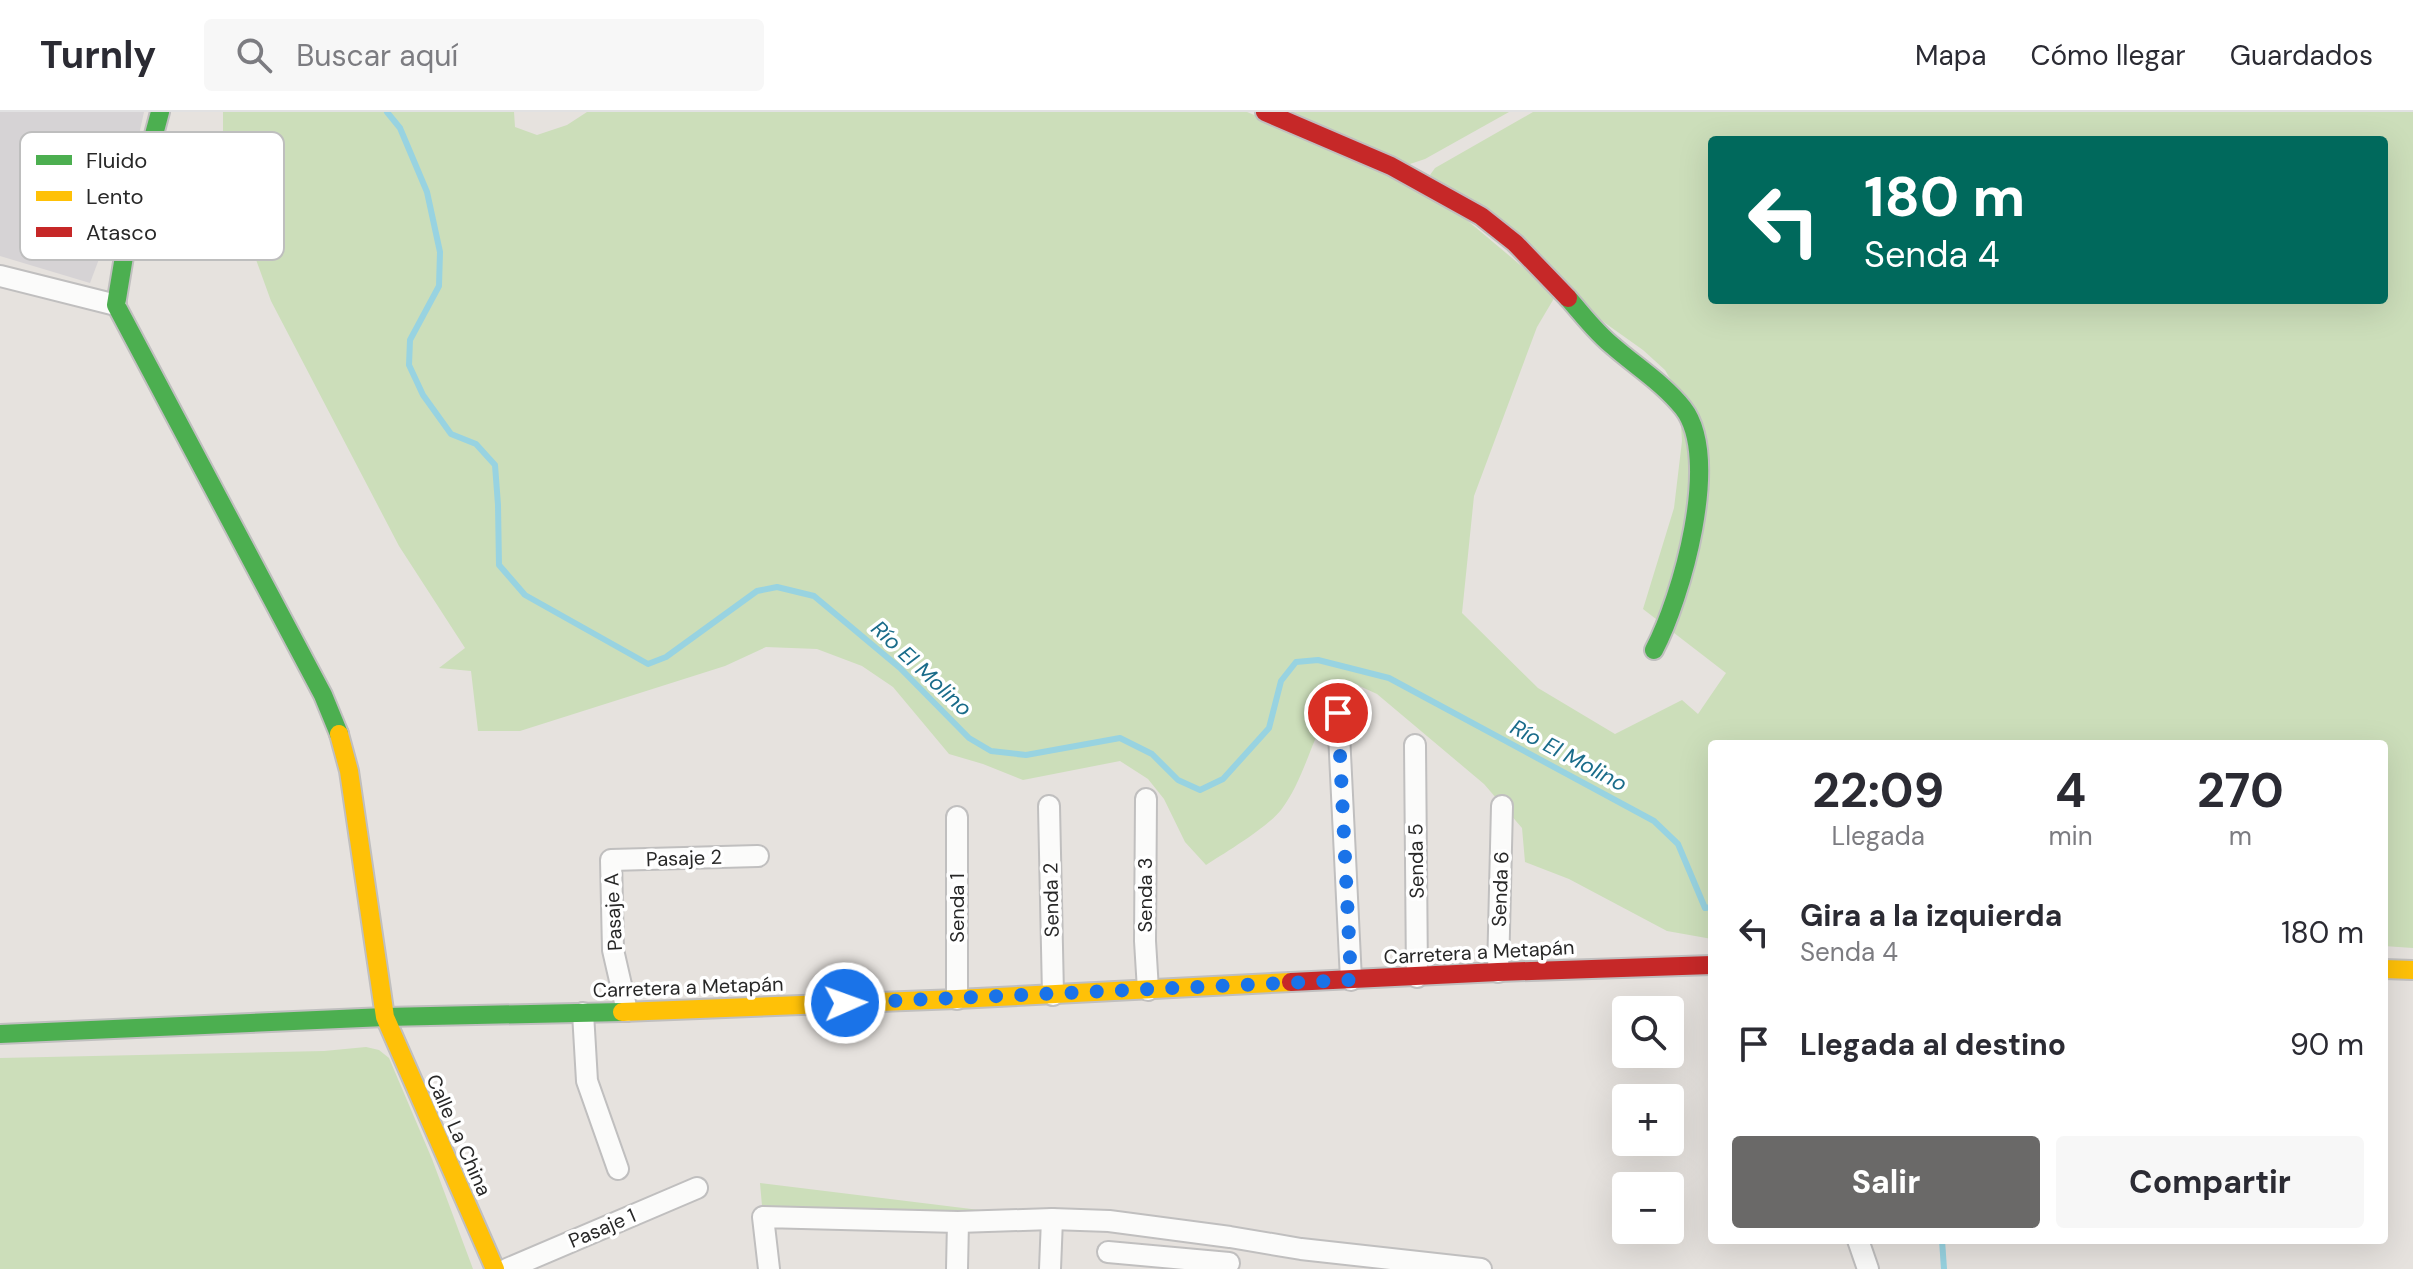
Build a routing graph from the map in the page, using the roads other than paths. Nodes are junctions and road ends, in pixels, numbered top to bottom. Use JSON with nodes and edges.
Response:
{"nodes":[{"id":1,"x":160,"y":112,"type":"edge"},
{"id":2,"x":1265,"y":112,"type":"edge"},
{"id":3,"x":156,"y":132,"type":"edge"},
{"id":4,"x":121,"y":260,"type":"edge"},
{"id":5,"x":0,"y":276,"type":"edge"},
{"id":6,"x":116,"y":305,"type":"junction"},
{"id":7,"x":1654,"y":650,"type":"dead end"},
{"id":8,"x":1338,"y":713,"type":"dead end"},
{"id":9,"x":1415,"y":745,"type":"dead end"},
{"id":10,"x":1146,"y":799,"type":"dead end"},
{"id":11,"x":1049,"y":806,"type":"dead end"},
{"id":12,"x":1502,"y":806,"type":"dead end"},
{"id":13,"x":957,"y":817,"type":"dead end"},
{"id":14,"x":758,"y":856,"type":"dead end"},
{"id":15,"x":611,"y":860,"type":"joint"},
{"id":16,"x":1708,"y":965,"type":"edge"},
{"id":17,"x":2388,"y":969,"type":"edge"},
{"id":18,"x":2413,"y":970,"type":"edge"},
{"id":19,"x":1498,"y":972,"type":"junction"},
{"id":20,"x":1417,"y":977,"type":"junction"},
{"id":21,"x":1351,"y":980,"type":"junction"},
{"id":22,"x":1148,"y":990,"type":"junction"},
{"id":23,"x":1053,"y":995,"type":"junction"},
{"id":24,"x":957,"y":999,"type":"junction"},
{"id":25,"x":627,"y":1011,"type":"junction"},
{"id":26,"x":583,"y":1013,"type":"junction"},
{"id":27,"x":385,"y":1017,"type":"junction"},
{"id":28,"x":0,"y":1034,"type":"edge"},
{"id":29,"x":618,"y":1169,"type":"dead end"},
{"id":30,"x":697,"y":1188,"type":"dead end"},
{"id":31,"x":1052,"y":1219,"type":"junction"},
{"id":32,"x":1109,"y":1221,"type":"junction"},
{"id":33,"x":958,"y":1222,"type":"junction"},
{"id":34,"x":1230,"y":1237,"type":"junction"},
{"id":35,"x":1859,"y":1244,"type":"edge"},
{"id":36,"x":1301,"y":1259,"type":"edge"},
{"id":37,"x":1108,"y":1261,"type":"edge"},
{"id":38,"x":1385,"y":1264,"type":"edge"},
{"id":39,"x":1228,"y":1266,"type":"edge"},
{"id":40,"x":1472,"y":1268,"type":"edge"},
{"id":41,"x":495,"y":1269,"type":"edge"},
{"id":42,"x":507,"y":1269,"type":"edge"},
{"id":43,"x":769,"y":1269,"type":"edge"},
{"id":44,"x":957,"y":1269,"type":"edge"},
{"id":45,"x":1050,"y":1269,"type":"edge"},
{"id":46,"x":1868,"y":1269,"type":"edge"}],
"edges":[{"from":1,"to":3,"type":"main road"},
{"from":2,"to":7,"type":"main road"},
{"from":4,"to":6,"type":"main road"},
{"from":5,"to":6,"type":"street"},
{"from":6,"to":27,"type":"main road","name":"Calle La China"},
{"from":8,"to":21,"type":"street"},
{"from":9,"to":20,"type":"street","name":"Senda 5"},
{"from":10,"to":22,"type":"street","name":"Senda 3"},
{"from":11,"to":23,"type":"street","name":"Senda 2"},
{"from":12,"to":19,"type":"street","name":"Senda 6"},
{"from":13,"to":24,"type":"street","name":"Senda 1"},
{"from":14,"to":15,"type":"street","name":"Pasaje 2"},
{"from":15,"to":25,"type":"street","name":"Pasaje A"},
{"from":16,"to":19,"type":"main road","name":"Carretera a Metapán"},
{"from":17,"to":18,"type":"main road"},
{"from":19,"to":20,"type":"main road","name":"Carretera a Metapán"},
{"from":20,"to":21,"type":"main road","name":"Carretera a Metapán"},
{"from":21,"to":22,"type":"main road","name":"Carretera a Metapán"},
{"from":22,"to":23,"type":"main road","name":"Carretera a Metapán"},
{"from":23,"to":24,"type":"main road","name":"Carretera a Metapán"},
{"from":24,"to":25,"type":"main road","name":"Carretera a Metapán"},
{"from":25,"to":26,"type":"main road","name":"Carretera a Metapán"},
{"from":26,"to":27,"type":"main road","name":"Carretera a Metapán"},
{"from":26,"to":29,"type":"street"},
{"from":27,"to":28,"type":"main road","name":"Carretera a Metapán"},
{"from":27,"to":41,"type":"main road","name":"Calle La China"},
{"from":30,"to":42,"type":"street","name":"Pasaje 1"},
{"from":31,"to":32,"type":"street"},
{"from":31,"to":33,"type":"street"},
{"from":31,"to":45,"type":"street"},
{"from":32,"to":34,"type":"street"},
{"from":32,"to":37,"type":"street"},
{"from":33,"to":43,"type":"street"},
{"from":33,"to":44,"type":"street"},
{"from":34,"to":36,"type":"street"},
{"from":34,"to":39,"type":"street"},
{"from":35,"to":46,"type":"street"},
{"from":36,"to":38,"type":"street"},
{"from":37,"to":39,"type":"street"},
{"from":38,"to":40,"type":"street"}]}
